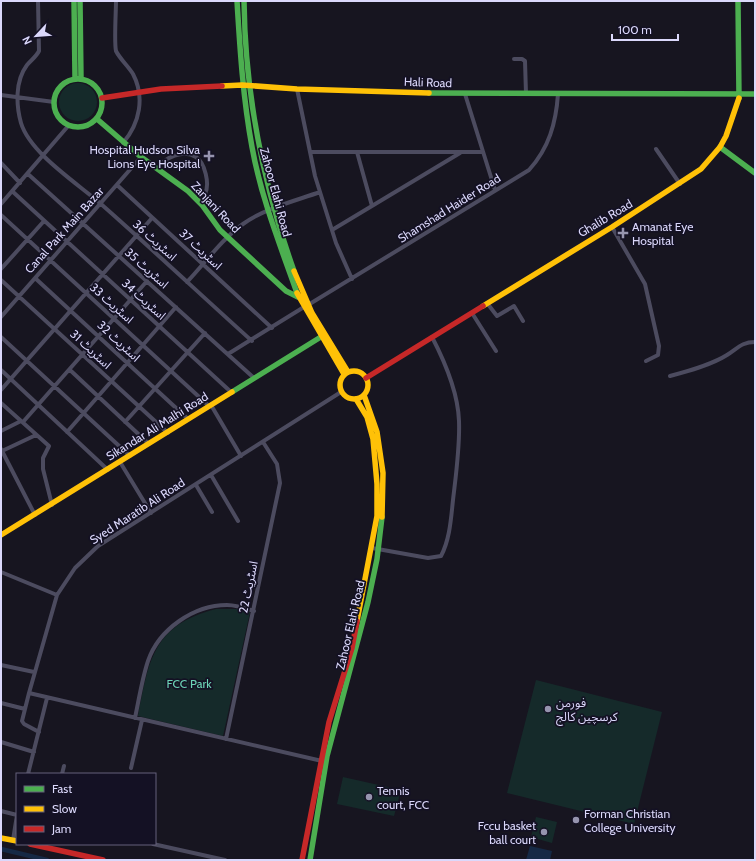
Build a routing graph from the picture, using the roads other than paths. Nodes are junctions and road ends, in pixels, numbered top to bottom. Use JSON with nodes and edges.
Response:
{"nodes":[{"id":1,"x":38,"y":1,"type":"edge"},
{"id":2,"x":74,"y":1,"type":"edge"},
{"id":3,"x":80,"y":1,"type":"edge"},
{"id":4,"x":116,"y":1,"type":"edge"},
{"id":5,"x":237,"y":1,"type":"edge"},
{"id":6,"x":244,"y":1,"type":"edge"},
{"id":7,"x":738,"y":1,"type":"edge"},
{"id":8,"x":514,"y":59,"type":"dead end"},
{"id":9,"x":78,"y":78,"type":"junction"},
{"id":10,"x":245,"y":86,"type":"junction"},
{"id":11,"x":297,"y":89,"type":"junction"},
{"id":12,"x":140,"y":91,"type":"junction"},
{"id":13,"x":465,"y":94,"type":"junction"},
{"id":14,"x":526,"y":94,"type":"junction"},
{"id":15,"x":558,"y":94,"type":"junction"},
{"id":16,"x":740,"y":94,"type":"junction"},
{"id":17,"x":755,"y":94,"type":"edge"},
{"id":18,"x":1,"y":95,"type":"edge"},
{"id":19,"x":16,"y":96,"type":"junction"},
{"id":20,"x":102,"y":98,"type":"junction"},
{"id":21,"x":54,"y":102,"type":"junction"},
{"id":22,"x":97,"y":119,"type":"junction"},
{"id":23,"x":69,"y":125,"type":"junction"},
{"id":24,"x":123,"y":143,"type":"junction"},
{"id":25,"x":720,"y":147,"type":"junction"},
{"id":26,"x":656,"y":148,"type":"dead end"},
{"id":27,"x":310,"y":152,"type":"junction"},
{"id":28,"x":357,"y":152,"type":"junction"},
{"id":29,"x":461,"y":152,"type":"junction"},
{"id":30,"x":484,"y":152,"type":"junction"},
{"id":31,"x":43,"y":156,"type":"junction"},
{"id":32,"x":141,"y":157,"type":"junction"},
{"id":33,"x":1,"y":163,"type":"edge"},
{"id":34,"x":158,"y":169,"type":"junction"},
{"id":35,"x":755,"y":173,"type":"edge"},
{"id":36,"x":28,"y":174,"type":"junction"},
{"id":37,"x":20,"y":183,"type":"junction"},
{"id":38,"x":680,"y":184,"type":"junction"},
{"id":39,"x":117,"y":185,"type":"junction"},
{"id":40,"x":495,"y":190,"type":"junction"},
{"id":41,"x":12,"y":191,"type":"junction"},
{"id":42,"x":320,"y":192,"type":"junction"},
{"id":43,"x":199,"y":202,"type":"junction"},
{"id":44,"x":1,"y":204,"type":"edge"},
{"id":45,"x":101,"y":204,"type":"junction"},
{"id":46,"x":372,"y":206,"type":"junction"},
{"id":47,"x":271,"y":210,"type":"junction"},
{"id":48,"x":1,"y":215,"type":"edge"},
{"id":49,"x":152,"y":218,"type":"junction"},
{"id":50,"x":44,"y":221,"type":"junction"},
{"id":51,"x":83,"y":224,"type":"junction"},
{"id":52,"x":612,"y":227,"type":"junction"},
{"id":53,"x":332,"y":230,"type":"junction"},
{"id":54,"x":136,"y":236,"type":"junction"},
{"id":55,"x":228,"y":238,"type":"junction"},
{"id":56,"x":27,"y":239,"type":"junction"},
{"id":57,"x":67,"y":242,"type":"junction"},
{"id":58,"x":119,"y":256,"type":"junction"},
{"id":59,"x":50,"y":261,"type":"junction"},
{"id":60,"x":204,"y":265,"type":"junction"},
{"id":61,"x":1,"y":269,"type":"edge"},
{"id":62,"x":102,"y":275,"type":"junction"},
{"id":63,"x":35,"y":278,"type":"junction"},
{"id":64,"x":352,"y":279,"type":"junction"},
{"id":65,"x":1,"y":280,"type":"edge"},
{"id":66,"x":147,"y":281,"type":"junction"},
{"id":67,"x":187,"y":282,"type":"junction"},
{"id":68,"x":86,"y":294,"type":"junction"},
{"id":69,"x":19,"y":296,"type":"junction"},
{"id":70,"x":298,"y":297,"type":"junction"},
{"id":71,"x":131,"y":300,"type":"junction"},
{"id":72,"x":487,"y":303,"type":"junction"},
{"id":73,"x":306,"y":306,"type":"junction"},
{"id":74,"x":176,"y":307,"type":"junction"},
{"id":75,"x":71,"y":311,"type":"junction"},
{"id":76,"x":472,"y":312,"type":"junction"},
{"id":77,"x":1,"y":317,"type":"edge"},
{"id":78,"x":114,"y":320,"type":"junction"},
{"id":79,"x":523,"y":321,"type":"dead end"},
{"id":80,"x":159,"y":327,"type":"junction"},
{"id":81,"x":272,"y":328,"type":"junction"},
{"id":82,"x":55,"y":329,"type":"junction"},
{"id":83,"x":205,"y":333,"type":"junction"},
{"id":84,"x":1,"y":336,"type":"edge"},
{"id":85,"x":323,"y":336,"type":"junction"},
{"id":86,"x":99,"y":337,"type":"junction"},
{"id":87,"x":432,"y":337,"type":"junction"},
{"id":88,"x":252,"y":340,"type":"junction"},
{"id":89,"x":755,"y":342,"type":"edge"},
{"id":90,"x":143,"y":346,"type":"junction"},
{"id":91,"x":496,"y":351,"type":"dead end"},
{"id":92,"x":187,"y":352,"type":"junction"},
{"id":93,"x":228,"y":354,"type":"junction"},
{"id":94,"x":83,"y":355,"type":"junction"},
{"id":95,"x":27,"y":361,"type":"junction"},
{"id":96,"x":646,"y":361,"type":"dead end"},
{"id":97,"x":128,"y":363,"type":"junction"},
{"id":98,"x":1,"y":370,"type":"edge"},
{"id":99,"x":70,"y":370,"type":"junction"},
{"id":100,"x":171,"y":371,"type":"junction"},
{"id":101,"x":346,"y":373,"type":"junction"},
{"id":102,"x":670,"y":376,"type":"dead end"},
{"id":103,"x":254,"y":378,"type":"junction"},
{"id":104,"x":366,"y":378,"type":"junction"},
{"id":105,"x":11,"y":379,"type":"junction"},
{"id":106,"x":112,"y":381,"type":"junction"},
{"id":107,"x":55,"y":387,"type":"junction"},
{"id":108,"x":155,"y":388,"type":"junction"},
{"id":109,"x":1,"y":390,"type":"edge"},
{"id":110,"x":231,"y":392,"type":"junction"},
{"id":111,"x":341,"y":392,"type":"junction"},
{"id":112,"x":364,"y":395,"type":"junction"},
{"id":113,"x":98,"y":397,"type":"junction"},
{"id":114,"x":356,"y":399,"type":"junction"},
{"id":115,"x":1,"y":403,"type":"edge"},
{"id":116,"x":39,"y":405,"type":"junction"},
{"id":117,"x":139,"y":406,"type":"junction"},
{"id":118,"x":210,"y":406,"type":"junction"},
{"id":119,"x":84,"y":413,"type":"junction"},
{"id":120,"x":188,"y":419,"type":"junction"},
{"id":121,"x":22,"y":422,"type":"junction"},
{"id":122,"x":125,"y":422,"type":"junction"},
{"id":123,"x":1,"y":431,"type":"edge"},
{"id":124,"x":67,"y":432,"type":"junction"},
{"id":125,"x":168,"y":433,"type":"junction"},
{"id":126,"x":36,"y":435,"type":"junction"},
{"id":127,"x":263,"y":442,"type":"junction"},
{"id":128,"x":149,"y":444,"type":"junction"},
{"id":129,"x":2,"y":450,"type":"edge"},
{"id":130,"x":130,"y":456,"type":"junction"},
{"id":131,"x":241,"y":456,"type":"junction"},
{"id":132,"x":120,"y":462,"type":"junction"},
{"id":133,"x":108,"y":470,"type":"junction"},
{"id":134,"x":211,"y":476,"type":"junction"},
{"id":135,"x":196,"y":485,"type":"junction"},
{"id":136,"x":52,"y":505,"type":"junction"},
{"id":137,"x":212,"y":512,"type":"dead end"},
{"id":138,"x":150,"y":513,"type":"junction"},
{"id":139,"x":36,"y":515,"type":"junction"},
{"id":140,"x":238,"y":521,"type":"dead end"},
{"id":141,"x":1,"y":535,"type":"edge"},
{"id":142,"x":372,"y":548,"type":"junction"},
{"id":143,"x":379,"y":549,"type":"junction"},
{"id":144,"x":1,"y":572,"type":"edge"},
{"id":145,"x":57,"y":595,"type":"junction"},
{"id":146,"x":254,"y":611,"type":"junction"},
{"id":147,"x":1,"y":665,"type":"edge"},
{"id":148,"x":34,"y":672,"type":"junction"},
{"id":149,"x":29,"y":693,"type":"junction"},
{"id":150,"x":47,"y":698,"type":"junction"},
{"id":151,"x":1,"y":703,"type":"edge"},
{"id":152,"x":25,"y":709,"type":"junction"},
{"id":153,"x":135,"y":718,"type":"junction"},
{"id":154,"x":142,"y":720,"type":"junction"},
{"id":155,"x":38,"y":732,"type":"junction"},
{"id":156,"x":226,"y":739,"type":"junction"},
{"id":157,"x":1,"y":742,"type":"edge"},
{"id":158,"x":34,"y":752,"type":"junction"},
{"id":159,"x":323,"y":761,"type":"junction"},
{"id":160,"x":64,"y":766,"type":"dead end"},
{"id":161,"x":132,"y":768,"type":"dead end"},
{"id":162,"x":28,"y":773,"type":"edge"},
{"id":163,"x":62,"y":773,"type":"edge"},
{"id":164,"x":1,"y":811,"type":"edge"},
{"id":165,"x":16,"y":815,"type":"edge"},
{"id":166,"x":16,"y":828,"type":"edge"},
{"id":167,"x":1,"y":838,"type":"edge"},
{"id":168,"x":15,"y":841,"type":"edge"},
{"id":169,"x":35,"y":845,"type":"edge"},
{"id":170,"x":156,"y":845,"type":"edge"},
{"id":171,"x":103,"y":860,"type":"edge"},
{"id":172,"x":225,"y":860,"type":"edge"},
{"id":173,"x":302,"y":860,"type":"edge"},
{"id":174,"x":310,"y":860,"type":"edge"}],
"edges":[{"from":1,"to":19,"type":"street"},
{"from":2,"to":9,"type":"main road"},
{"from":3,"to":9,"type":"main road"},
{"from":4,"to":12,"type":"street"},
{"from":5,"to":10,"type":"main road","name":"Zahoor Elahi Road"},
{"from":6,"to":10,"type":"main road","name":"Zahoor Elahi Road"},
{"from":7,"to":16,"type":"main road","name":"Ghalib Road"},
{"from":8,"to":14,"type":"street"},
{"from":9,"to":20,"type":"main road"},
{"from":9,"to":21,"type":"main road"},
{"from":10,"to":11,"type":"main road","name":"Hali Road"},
{"from":10,"to":12,"type":"main road","name":"Hali Road"},
{"from":10,"to":47,"type":"main road","name":"Zahoor Elahi Road"},
{"from":11,"to":13,"type":"main road","name":"Hali Road"},
{"from":11,"to":27,"type":"street"},
{"from":12,"to":20,"type":"main road","name":"Hali Road"},
{"from":12,"to":24,"type":"street"},
{"from":13,"to":14,"type":"main road","name":"Hali Road"},
{"from":13,"to":30,"type":"street"},
{"from":14,"to":15,"type":"main road","name":"Hali Road"},
{"from":15,"to":16,"type":"main road","name":"Hali Road"},
{"from":15,"to":40,"type":"street","name":"Shamshad Haider Road"},
{"from":16,"to":17,"type":"main road","name":"Hali Road"},
{"from":16,"to":25,"type":"main road","name":"Ghalib Road"},
{"from":18,"to":19,"type":"street"},
{"from":19,"to":21,"type":"street"},
{"from":19,"to":31,"type":"street","name":"اسٹریٹ 36"},
{"from":20,"to":22,"type":"main road"},
{"from":21,"to":23,"type":"main road"},
{"from":22,"to":23,"type":"main road"},
{"from":22,"to":24,"type":"main road","name":"Zanjani Road"},
{"from":23,"to":31,"type":"street"},
{"from":24,"to":32,"type":"main road","name":"Zanjani Road"},
{"from":25,"to":35,"type":"main road"},
{"from":25,"to":38,"type":"main road","name":"Ghalib Road"},
{"from":26,"to":38,"type":"street"},
{"from":27,"to":28,"type":"street"},
{"from":27,"to":42,"type":"street"},
{"from":28,"to":29,"type":"street"},
{"from":28,"to":46,"type":"street"},
{"from":29,"to":30,"type":"street"},
{"from":29,"to":46,"type":"street"},
{"from":30,"to":40,"type":"street"},
{"from":31,"to":36,"type":"street"},
{"from":31,"to":45,"type":"street","name":"اسٹریٹ 36"},
{"from":32,"to":34,"type":"main road","name":"Zanjani Road"},
{"from":32,"to":39,"type":"street","name":"Canal Park Main Bazar"},
{"from":33,"to":37,"type":"street"},
{"from":34,"to":43,"type":"main road","name":"Zanjani Road"},
{"from":34,"to":43,"type":"street"},
{"from":36,"to":37,"type":"street"},
{"from":36,"to":51,"type":"street","name":"اسٹریٹ 35"},
{"from":37,"to":41,"type":"street"},
{"from":38,"to":52,"type":"main road","name":"Ghalib Road"},
{"from":39,"to":45,"type":"street","name":"Canal Park Main Bazar"},
{"from":39,"to":49,"type":"street","name":"اسٹریٹ 37"},
{"from":40,"to":64,"type":"street","name":"Shamshad Haider Road"},
{"from":41,"to":44,"type":"street"},
{"from":41,"to":50,"type":"street","name":"اسٹریٹ 34"},
{"from":42,"to":47,"type":"street"},
{"from":42,"to":53,"type":"street"},
{"from":43,"to":55,"type":"main road","name":"Zanjani Road"},
{"from":45,"to":51,"type":"street","name":"Canal Park Main Bazar"},
{"from":45,"to":54,"type":"street","name":"اسٹریٹ 36"},
{"from":46,"to":53,"type":"street"},
{"from":47,"to":55,"type":"street"},
{"from":47,"to":70,"type":"main road","name":"Zahoor Elahi Road"},
{"from":47,"to":73,"type":"main road","name":"Zahoor Elahi Road"},
{"from":48,"to":56,"type":"street","name":"اسٹریٹ 33"},
{"from":49,"to":54,"type":"street"},
{"from":49,"to":60,"type":"street","name":"اسٹریٹ 37"},
{"from":50,"to":56,"type":"street"},
{"from":50,"to":57,"type":"street","name":"اسٹریٹ 34"},
{"from":51,"to":57,"type":"street","name":"Canal Park Main Bazar"},
{"from":51,"to":58,"type":"street","name":"اسٹریٹ 35"},
{"from":52,"to":72,"type":"main road","name":"Ghalib Road"},
{"from":52,"to":96,"type":"street"},
{"from":53,"to":64,"type":"street"},
{"from":54,"to":58,"type":"street"},
{"from":54,"to":67,"type":"street","name":"اسٹریٹ 36"},
{"from":55,"to":60,"type":"street"},
{"from":55,"to":70,"type":"main road","name":"Zanjani Road"},
{"from":56,"to":59,"type":"street","name":"اسٹریٹ 33"},
{"from":56,"to":61,"type":"street"},
{"from":57,"to":59,"type":"street","name":"Canal Park Main Bazar"},
{"from":57,"to":62,"type":"street","name":"اسٹریٹ 34"},
{"from":58,"to":62,"type":"street"},
{"from":58,"to":66,"type":"street","name":"اسٹریٹ 35"},
{"from":59,"to":63,"type":"street","name":"Canal Park Main Bazar"},
{"from":59,"to":68,"type":"street","name":"اسٹریٹ 33"},
{"from":60,"to":67,"type":"street"},
{"from":60,"to":81,"type":"street","name":"اسٹریٹ 37"},
{"from":62,"to":68,"type":"street"},
{"from":62,"to":71,"type":"street","name":"اسٹریٹ 34"},
{"from":63,"to":69,"type":"street","name":"Canal Park Main Bazar"},
{"from":63,"to":75,"type":"street","name":"اسٹریٹ 32"},
{"from":64,"to":73,"type":"street","name":"Shamshad Haider Road"},
{"from":65,"to":69,"type":"street","name":"اسٹریٹ 31"},
{"from":66,"to":71,"type":"street"},
{"from":66,"to":74,"type":"street","name":"اسٹریٹ 35"},
{"from":67,"to":88,"type":"street","name":"اسٹریٹ 36"},
{"from":68,"to":75,"type":"street"},
{"from":68,"to":78,"type":"street","name":"اسٹریٹ 33"},
{"from":69,"to":77,"type":"street","name":"Canal Park Main Bazar"},
{"from":69,"to":82,"type":"street","name":"اسٹریٹ 31"},
{"from":70,"to":73,"type":"main road","name":"Zahoor Elahi Road"},
{"from":71,"to":78,"type":"street"},
{"from":71,"to":80,"type":"street","name":"اسٹریٹ 34"},
{"from":72,"to":76,"type":"main road","name":"Ghalib Road"},
{"from":72,"to":79,"type":"street"},
{"from":73,"to":81,"type":"street","name":"Shamshad Haider Road"},
{"from":73,"to":85,"type":"main road","name":"Zahoor Elahi Road"},
{"from":74,"to":80,"type":"street"},
{"from":74,"to":83,"type":"street","name":"اسٹریٹ 35"},
{"from":75,"to":82,"type":"street"},
{"from":75,"to":86,"type":"street","name":"اسٹریٹ 32"},
{"from":76,"to":87,"type":"main road","name":"Ghalib Road"},
{"from":76,"to":91,"type":"street"},
{"from":78,"to":86,"type":"street"},
{"from":78,"to":90,"type":"street","name":"اسٹریٹ 33"},
{"from":80,"to":90,"type":"street"},
{"from":80,"to":92,"type":"street","name":"اسٹریٹ 34"},
{"from":81,"to":88,"type":"street","name":"Shamshad Haider Road"},
{"from":82,"to":94,"type":"street","name":"اسٹریٹ 31"},
{"from":82,"to":95,"type":"street"},
{"from":83,"to":92,"type":"street"},
{"from":83,"to":93,"type":"street","name":"اسٹریٹ 35"},
{"from":84,"to":95,"type":"street"},
{"from":85,"to":101,"type":"main road","name":"Zahoor Elahi Road"},
{"from":85,"to":103,"type":"main road","name":"Sikandar Ali Malhi Road"},
{"from":86,"to":94,"type":"street"},
{"from":86,"to":97,"type":"street","name":"اسٹریٹ 32"},
{"from":87,"to":104,"type":"main road","name":"Ghalib Road"},
{"from":87,"to":143,"type":"street"},
{"from":88,"to":93,"type":"street","name":"Shamshad Haider Road"},
{"from":89,"to":102,"type":"street"},
{"from":90,"to":97,"type":"street"},
{"from":90,"to":100,"type":"street","name":"اسٹریٹ 33"},
{"from":92,"to":100,"type":"street"},
{"from":92,"to":110,"type":"street","name":"اسٹریٹ 34"},
{"from":93,"to":103,"type":"street","name":"اسٹریٹ 35"},
{"from":94,"to":99,"type":"street"},
{"from":94,"to":106,"type":"street","name":"اسٹریٹ 31"},
{"from":95,"to":105,"type":"street"},
{"from":95,"to":107,"type":"street"},
{"from":97,"to":106,"type":"street"},
{"from":97,"to":108,"type":"street","name":"اسٹریٹ 32"},
{"from":98,"to":105,"type":"street"},
{"from":99,"to":107,"type":"street"},
{"from":99,"to":113,"type":"street"},
{"from":100,"to":108,"type":"street"},
{"from":100,"to":118,"type":"street","name":"اسٹریٹ 33"},
{"from":101,"to":104,"type":"main road"},
{"from":101,"to":111,"type":"main road"},
{"from":103,"to":110,"type":"main road","name":"Sikandar Ali Malhi Road"},
{"from":104,"to":112,"type":"main road"},
{"from":105,"to":109,"type":"street"},
{"from":105,"to":116,"type":"street"},
{"from":106,"to":113,"type":"street"},
{"from":106,"to":117,"type":"street","name":"اسٹریٹ 31"},
{"from":107,"to":116,"type":"street"},
{"from":107,"to":119,"type":"street"},
{"from":108,"to":117,"type":"street"},
{"from":108,"to":120,"type":"street","name":"اسٹریٹ 32"},
{"from":110,"to":118,"type":"main road","name":"Sikandar Ali Malhi Road"},
{"from":111,"to":114,"type":"main road"},
{"from":111,"to":127,"type":"street","name":"Syed Maratib Ali Road"},
{"from":112,"to":114,"type":"main road"},
{"from":112,"to":143,"type":"main road","name":"Zahoor Elahi Road"},
{"from":113,"to":119,"type":"street"},
{"from":113,"to":122,"type":"street"},
{"from":114,"to":142,"type":"main road","name":"Zahoor Elahi Road"},
{"from":115,"to":121,"type":"street"},
{"from":116,"to":121,"type":"street"},
{"from":116,"to":124,"type":"street"},
{"from":117,"to":122,"type":"street"},
{"from":117,"to":125,"type":"street","name":"اسٹریٹ 31"},
{"from":118,"to":120,"type":"main road","name":"Sikandar Ali Malhi Road"},
{"from":118,"to":131,"type":"street","name":"اسٹریٹ 33"},
{"from":119,"to":124,"type":"street"},
{"from":119,"to":130,"type":"street"},
{"from":120,"to":125,"type":"main road","name":"Sikandar Ali Malhi Road"},
{"from":121,"to":123,"type":"street"},
{"from":121,"to":126,"type":"street"},
{"from":122,"to":128,"type":"street"},
{"from":124,"to":133,"type":"street"},
{"from":125,"to":128,"type":"main road","name":"Sikandar Ali Malhi Road"},
{"from":126,"to":129,"type":"street"},
{"from":126,"to":136,"type":"street"},
{"from":127,"to":131,"type":"street","name":"Syed Maratib Ali Road"},
{"from":127,"to":146,"type":"street","name":"اسٹریٹ 22"},
{"from":128,"to":130,"type":"main road","name":"Sikandar Ali Malhi Road"},
{"from":129,"to":139,"type":"street"},
{"from":130,"to":132,"type":"main road","name":"Sikandar Ali Malhi Road"},
{"from":131,"to":134,"type":"street","name":"Syed Maratib Ali Road"},
{"from":132,"to":133,"type":"main road","name":"Sikandar Ali Malhi Road"},
{"from":132,"to":138,"type":"street"},
{"from":133,"to":136,"type":"main road","name":"Sikandar Ali Malhi Road"},
{"from":134,"to":135,"type":"street","name":"Syed Maratib Ali Road"},
{"from":134,"to":140,"type":"street"},
{"from":135,"to":137,"type":"street"},
{"from":135,"to":138,"type":"street","name":"Syed Maratib Ali Road"},
{"from":136,"to":139,"type":"main road","name":"Sikandar Ali Malhi Road"},
{"from":138,"to":145,"type":"street","name":"Syed Maratib Ali Road"},
{"from":139,"to":141,"type":"main road","name":"Sikandar Ali Malhi Road"},
{"from":142,"to":143,"type":"street"},
{"from":142,"to":159,"type":"main road","name":"Zahoor Elahi Road"},
{"from":143,"to":159,"type":"main road","name":"Zahoor Elahi Road"},
{"from":144,"to":145,"type":"street"},
{"from":145,"to":148,"type":"street","name":"Syed Maratib Ali Road"},
{"from":146,"to":153,"type":"street"},
{"from":146,"to":156,"type":"street","name":"اسٹریٹ 22"},
{"from":147,"to":148,"type":"street"},
{"from":148,"to":149,"type":"street","name":"Syed Maratib Ali Road"},
{"from":149,"to":150,"type":"street"},
{"from":149,"to":152,"type":"street","name":"Syed Maratib Ali Road"},
{"from":150,"to":153,"type":"street"},
{"from":150,"to":155,"type":"street"},
{"from":151,"to":152,"type":"street"},
{"from":152,"to":155,"type":"street"},
{"from":153,"to":154,"type":"street"},
{"from":154,"to":156,"type":"street"},
{"from":154,"to":161,"type":"street"},
{"from":155,"to":158,"type":"street"},
{"from":156,"to":159,"type":"street"},
{"from":157,"to":158,"type":"street"},
{"from":158,"to":162,"type":"street"},
{"from":159,"to":173,"type":"main road","name":"Zahoor Elahi Road"},
{"from":159,"to":174,"type":"main road","name":"Zahoor Elahi Road"},
{"from":160,"to":163,"type":"street"},
{"from":164,"to":165,"type":"street"},
{"from":166,"to":168,"type":"street"},
{"from":167,"to":168,"type":"main road"},
{"from":169,"to":171,"type":"main road"},
{"from":170,"to":172,"type":"street"}]}
